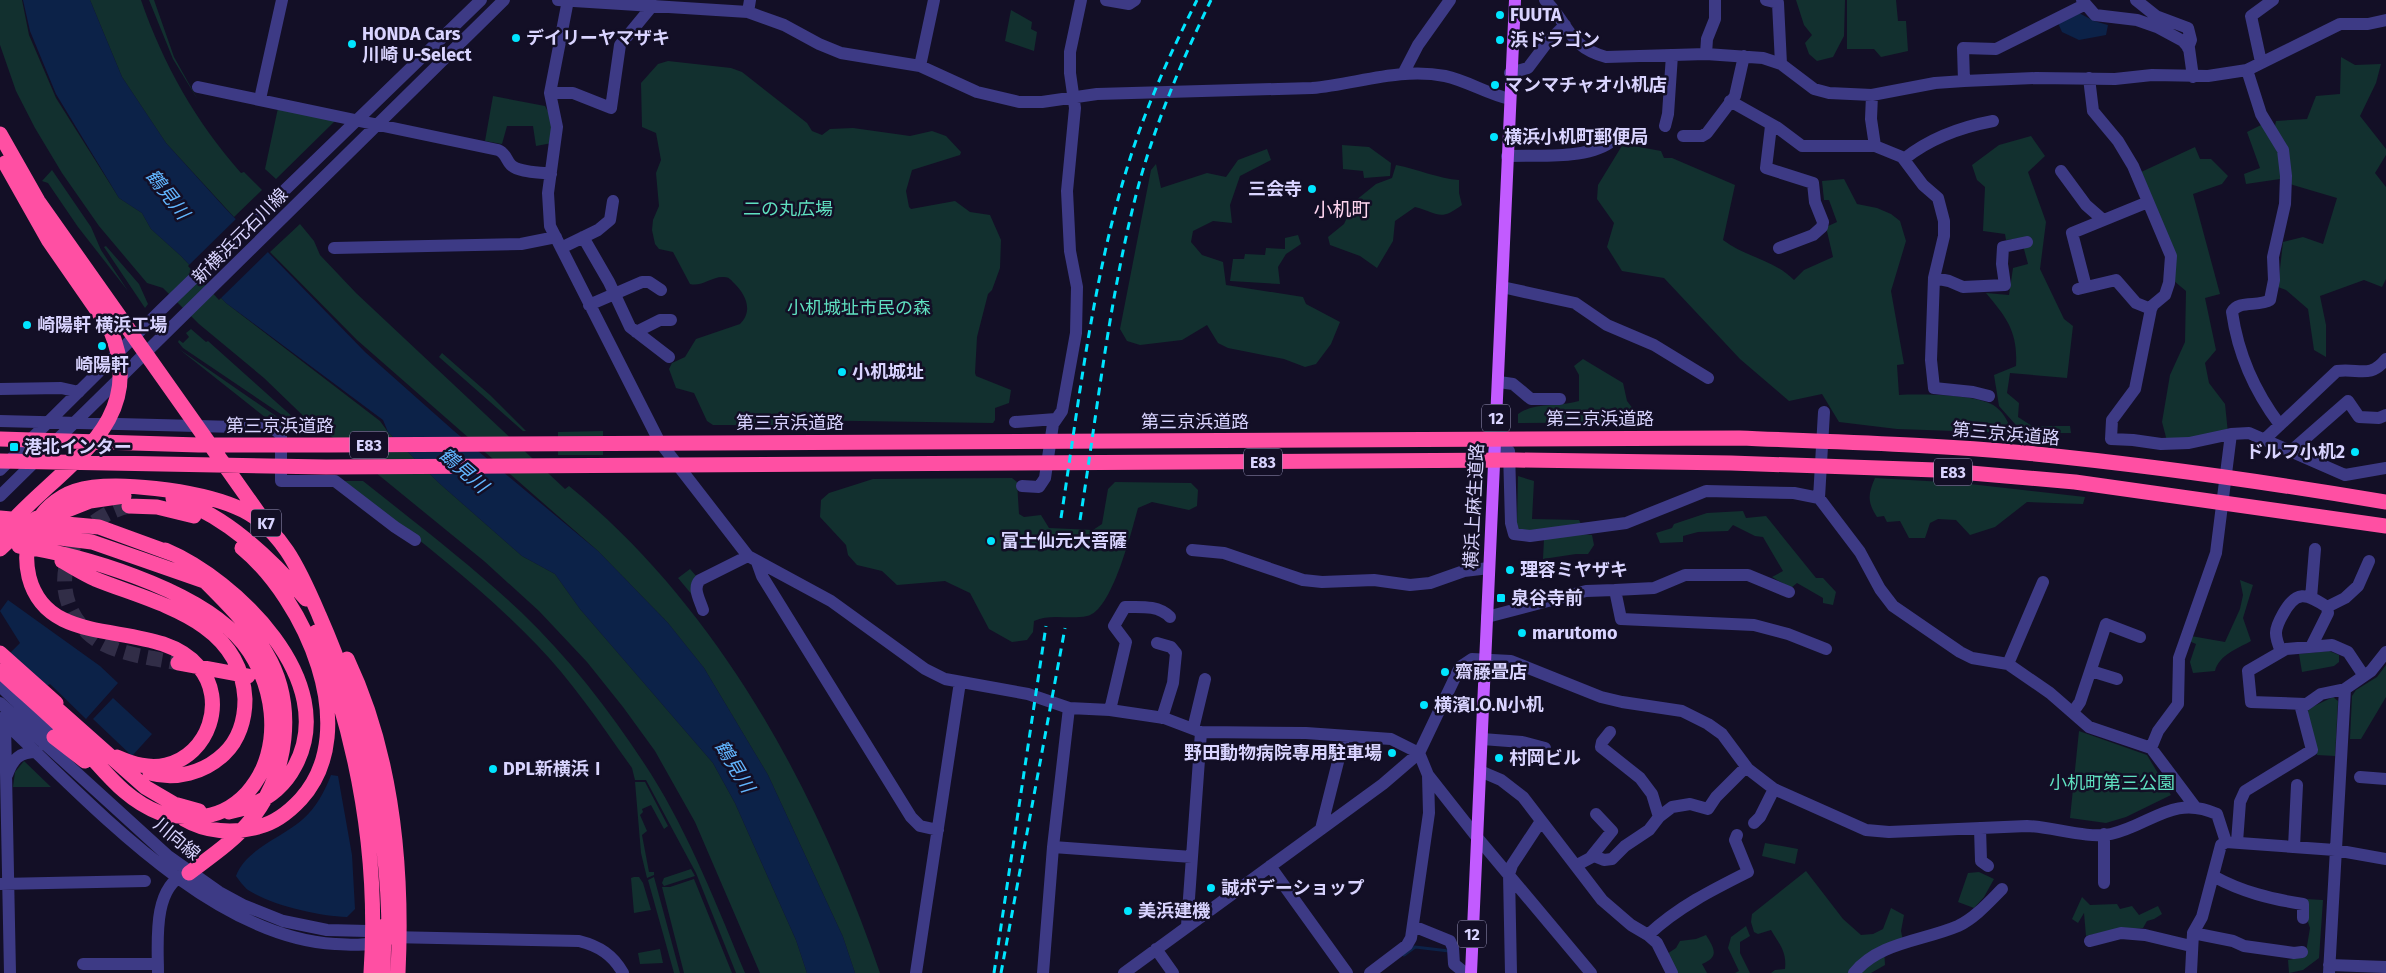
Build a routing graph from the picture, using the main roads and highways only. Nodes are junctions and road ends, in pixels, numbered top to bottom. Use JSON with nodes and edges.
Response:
{"nodes":[{"id":1,"x":1515,"y":0,"type":"edge"},
{"id":2,"x":0,"y":134,"type":"edge"},
{"id":3,"x":0,"y":143,"type":"edge"},
{"id":4,"x":0,"y":152,"type":"edge"},
{"id":5,"x":0,"y":161,"type":"edge"},
{"id":6,"x":0,"y":439,"type":"edge"},
{"id":7,"x":0,"y":461,"type":"edge"},
{"id":8,"x":2386,"y":502,"type":"edge"},
{"id":9,"x":129,"y":506,"type":"tunnel mouth"},
{"id":10,"x":0,"y":518,"type":"edge"},
{"id":11,"x":2386,"y":526,"type":"edge"},
{"id":12,"x":0,"y":530,"type":"edge"},
{"id":13,"x":0,"y":535,"type":"edge"},
{"id":14,"x":0,"y":543,"type":"edge"},
{"id":15,"x":0,"y":549,"type":"edge"},
{"id":16,"x":38,"y":549,"type":"junction"},
{"id":17,"x":165,"y":550,"type":"junction"},
{"id":18,"x":0,"y":555,"type":"edge"},
{"id":19,"x":159,"y":566,"type":"junction"},
{"id":20,"x":204,"y":581,"type":"junction"},
{"id":21,"x":252,"y":622,"type":"junction"},
{"id":22,"x":1,"y":658,"type":"edge"},
{"id":23,"x":178,"y":663,"type":"tunnel mouth"},
{"id":24,"x":54,"y":737,"type":"road end"},
{"id":25,"x":276,"y":752,"type":"junction"},
{"id":26,"x":117,"y":757,"type":"junction"},
{"id":27,"x":360,"y":781,"type":"junction"},
{"id":28,"x":114,"y":783,"type":"junction"},
{"id":29,"x":145,"y":787,"type":"junction"},
{"id":30,"x":183,"y":875,"type":"road end"},
{"id":31,"x":389,"y":937,"type":"road end"},
{"id":32,"x":368,"y":938,"type":"road end"},
{"id":33,"x":371,"y":973,"type":"edge"},
{"id":34,"x":383,"y":973,"type":"edge"},
{"id":35,"x":398,"y":973,"type":"edge"},
{"id":36,"x":1471,"y":973,"type":"edge"}],
"edges":[{"from":1,"to":36,"type":"main road","name":"横浜上麻生道路","number":"12"},
{"from":2,"to":34,"type":"highway","number":"K7"},
{"from":3,"to":27,"type":"highway","number":"K7"},
{"from":4,"to":13,"type":"highway"},
{"from":5,"to":12,"type":"highway"},
{"from":6,"to":8,"type":"highway","name":"第三京浜道路","number":"E83"},
{"from":7,"to":11,"type":"highway","number":"E83"},
{"from":9,"to":29,"type":"highway"},
{"from":10,"to":17,"type":"highway"},
{"from":12,"to":19,"type":"highway"},
{"from":14,"to":16,"type":"highway"},
{"from":15,"to":35,"type":"highway"},
{"from":16,"to":25,"type":"highway"},
{"from":16,"to":26,"type":"highway"},
{"from":17,"to":20,"type":"highway"},
{"from":17,"to":21,"type":"highway"},
{"from":18,"to":27,"type":"highway"},
{"from":19,"to":20,"type":"highway"},
{"from":19,"to":21,"type":"highway"},
{"from":20,"to":21,"type":"highway"},
{"from":21,"to":25,"type":"highway"},
{"from":21,"to":29,"type":"highway"},
{"from":22,"to":26,"type":"highway"},
{"from":22,"to":28,"type":"highway"},
{"from":22,"to":29,"type":"highway"},
{"from":23,"to":32,"type":"highway"},
{"from":24,"to":28,"type":"highway"},
{"from":25,"to":28,"type":"highway"},
{"from":25,"to":30,"type":"highway"},
{"from":26,"to":31,"type":"highway"},
{"from":27,"to":33,"type":"highway","number":"K7"}]}
